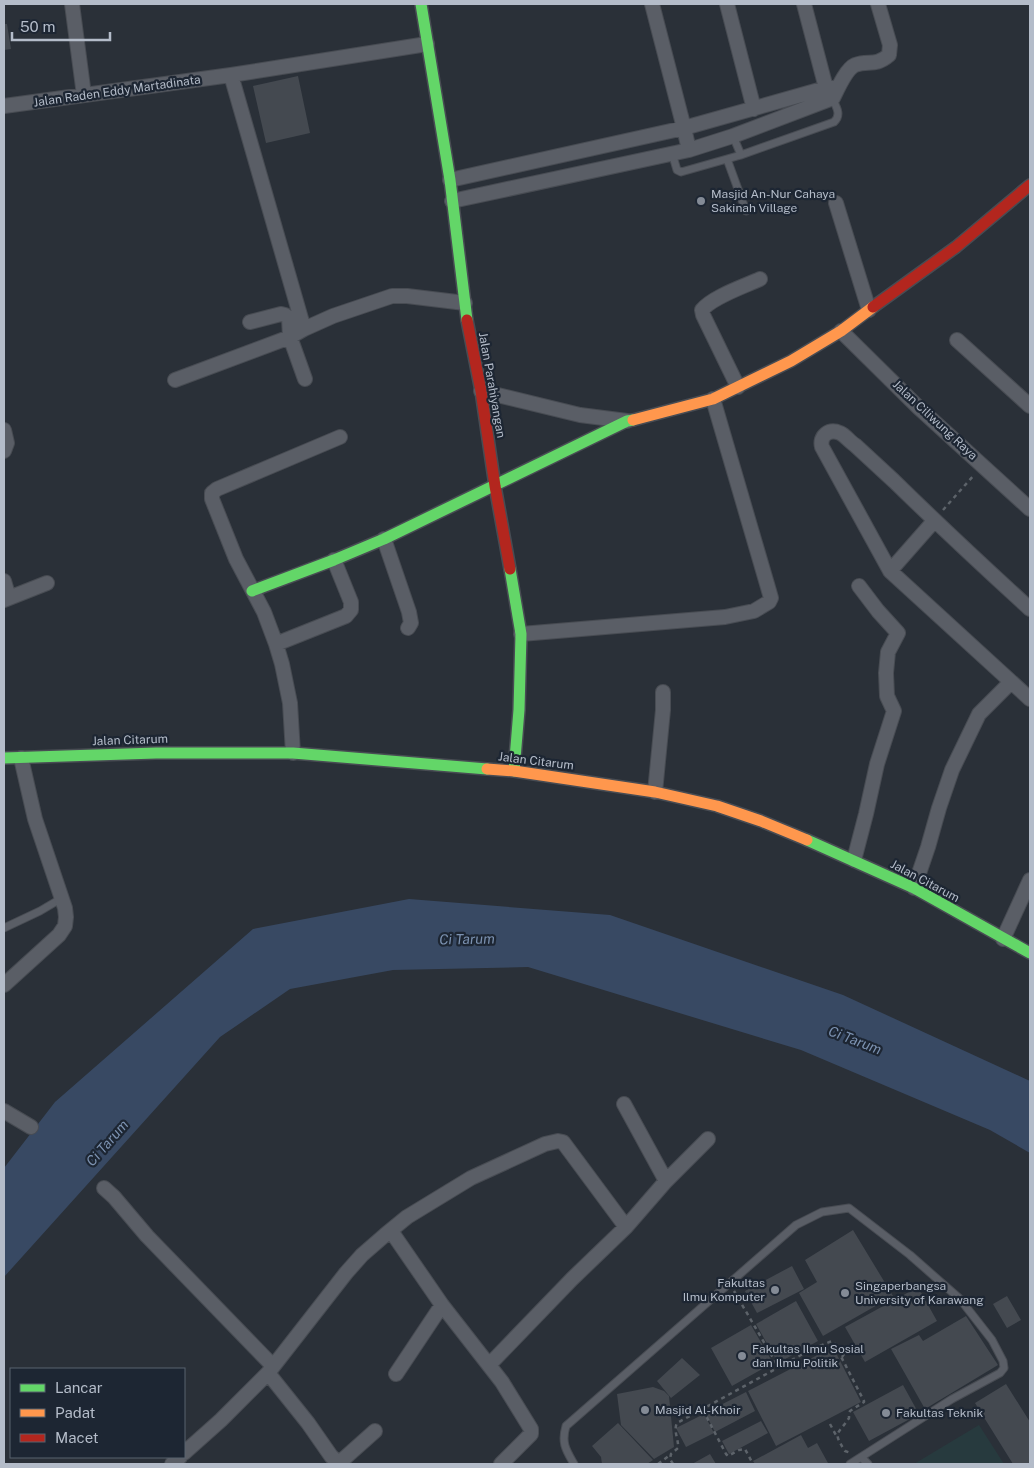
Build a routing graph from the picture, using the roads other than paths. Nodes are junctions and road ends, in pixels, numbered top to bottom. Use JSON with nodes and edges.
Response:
{"nodes":[{"id":1,"x":72,"y":4,"type":"edge"},
{"id":2,"x":421,"y":4,"type":"edge"},
{"id":3,"x":652,"y":4,"type":"edge"},
{"id":4,"x":726,"y":4,"type":"edge"},
{"id":5,"x":804,"y":4,"type":"edge"},
{"id":6,"x":878,"y":4,"type":"edge"},
{"id":7,"x":427,"y":44,"type":"junction"},
{"id":8,"x":230,"y":75,"type":"junction"},
{"id":9,"x":832,"y":91,"type":"junction"},
{"id":10,"x":84,"y":95,"type":"junction"},
{"id":11,"x":4,"y":106,"type":"edge"},
{"id":12,"x":754,"y":109,"type":"junction"},
{"id":13,"x":684,"y":128,"type":"junction"},
{"id":14,"x":733,"y":136,"type":"junction"},
{"id":15,"x":689,"y":150,"type":"junction"},
{"id":16,"x":672,"y":154,"type":"junction"},
{"id":17,"x":741,"y":156,"type":"junction"},
{"id":18,"x":727,"y":159,"type":"junction"},
{"id":19,"x":450,"y":180,"type":"junction"},
{"id":20,"x":1030,"y":185,"type":"edge"},
{"id":21,"x":452,"y":201,"type":"junction"},
{"id":22,"x":836,"y":203,"type":"dead end"},
{"id":23,"x":746,"y":212,"type":"dead end"},
{"id":24,"x":760,"y":280,"type":"dead end"},
{"id":25,"x":464,"y":303,"type":"junction"},
{"id":26,"x":869,"y":310,"type":"junction"},
{"id":27,"x":250,"y":322,"type":"dead end"},
{"id":28,"x":304,"y":329,"type":"junction"},
{"id":29,"x":841,"y":331,"type":"junction"},
{"id":30,"x":290,"y":336,"type":"junction"},
{"id":31,"x":957,"y":340,"type":"dead end"},
{"id":32,"x":305,"y":379,"type":"dead end"},
{"id":33,"x":175,"y":380,"type":"dead end"},
{"id":34,"x":738,"y":387,"type":"junction"},
{"id":35,"x":481,"y":391,"type":"junction"},
{"id":36,"x":713,"y":399,"type":"junction"},
{"id":37,"x":1030,"y":406,"type":"edge"},
{"id":38,"x":627,"y":421,"type":"junction"},
{"id":39,"x":4,"y":430,"type":"edge"},
{"id":40,"x":340,"y":437,"type":"dead end"},
{"id":41,"x":4,"y":451,"type":"edge"},
{"id":42,"x":495,"y":486,"type":"junction"},
{"id":43,"x":1030,"y":509,"type":"edge"},
{"id":44,"x":934,"y":521,"type":"junction"},
{"id":45,"x":384,"y":539,"type":"junction"},
{"id":46,"x":334,"y":560,"type":"junction"},
{"id":47,"x":890,"y":571,"type":"junction"},
{"id":48,"x":4,"y":581,"type":"edge"},
{"id":49,"x":47,"y":584,"type":"dead end"},
{"id":50,"x":859,"y":586,"type":"dead end"},
{"id":51,"x":252,"y":591,"type":"junction"},
{"id":52,"x":7,"y":599,"type":"edge"},
{"id":53,"x":1030,"y":609,"type":"edge"},
{"id":54,"x":408,"y":628,"type":"dead end"},
{"id":55,"x":521,"y":634,"type":"junction"},
{"id":56,"x":276,"y":644,"type":"junction"},
{"id":57,"x":1011,"y":682,"type":"junction"},
{"id":58,"x":664,"y":692,"type":"dead end"},
{"id":59,"x":1030,"y":699,"type":"edge"},
{"id":60,"x":293,"y":753,"type":"junction"},
{"id":61,"x":4,"y":758,"type":"edge"},
{"id":62,"x":20,"y":758,"type":"junction"},
{"id":63,"x":514,"y":771,"type":"junction"},
{"id":64,"x":655,"y":792,"type":"junction"},
{"id":65,"x":854,"y":860,"type":"junction"},
{"id":66,"x":1030,"y":880,"type":"edge"},
{"id":67,"x":914,"y":888,"type":"junction"},
{"id":68,"x":62,"y":898,"type":"junction"},
{"id":69,"x":4,"y":928,"type":"edge"},
{"id":70,"x":1003,"y":939,"type":"junction"},
{"id":71,"x":1030,"y":953,"type":"edge"},
{"id":72,"x":4,"y":985,"type":"edge"},
{"id":73,"x":624,"y":1104,"type":"dead end"},
{"id":74,"x":4,"y":1111,"type":"edge"},
{"id":75,"x":31,"y":1127,"type":"dead end"},
{"id":76,"x":708,"y":1139,"type":"dead end"},
{"id":77,"x":666,"y":1181,"type":"junction"},
{"id":78,"x":104,"y":1188,"type":"dead end"},
{"id":79,"x":626,"y":1227,"type":"junction"},
{"id":80,"x":391,"y":1231,"type":"junction"},
{"id":81,"x":442,"y":1305,"type":"junction"},
{"id":82,"x":489,"y":1365,"type":"junction"},
{"id":83,"x":270,"y":1370,"type":"junction"},
{"id":84,"x":396,"y":1374,"type":"dead end"},
{"id":85,"x":375,"y":1430,"type":"dead end"},
{"id":86,"x":185,"y":1453,"type":"edge"},
{"id":87,"x":862,"y":1458,"type":"junction"},
{"id":88,"x":339,"y":1464,"type":"edge"},
{"id":89,"x":501,"y":1464,"type":"edge"},
{"id":90,"x":574,"y":1464,"type":"edge"},
{"id":91,"x":850,"y":1464,"type":"edge"},
{"id":92,"x":868,"y":1464,"type":"edge"}],
"edges":[{"from":1,"to":10,"type":"street"},
{"from":2,"to":7,"type":"street","name":"Jalan Parahiyangan"},
{"from":3,"to":13,"type":"street"},
{"from":4,"to":12,"type":"street"},
{"from":5,"to":9,"type":"street"},
{"from":6,"to":9,"type":"street"},
{"from":7,"to":8,"type":"street","name":"Jalan Raden Eddy Martadinata"},
{"from":7,"to":19,"type":"street","name":"Jalan Parahiyangan"},
{"from":8,"to":10,"type":"street","name":"Jalan Raden Eddy Martadinata"},
{"from":8,"to":28,"type":"street"},
{"from":9,"to":12,"type":"street"},
{"from":9,"to":14,"type":"street"},
{"from":9,"to":17,"type":"lane"},
{"from":10,"to":11,"type":"street","name":"Jalan Raden Eddy Martadinata"},
{"from":12,"to":13,"type":"street"},
{"from":13,"to":15,"type":"street"},
{"from":13,"to":19,"type":"street"},
{"from":14,"to":15,"type":"street"},
{"from":14,"to":17,"type":"lane"},
{"from":15,"to":16,"type":"street"},
{"from":16,"to":18,"type":"lane"},
{"from":16,"to":21,"type":"street"},
{"from":17,"to":18,"type":"lane"},
{"from":18,"to":23,"type":"lane"},
{"from":19,"to":21,"type":"street","name":"Jalan Parahiyangan"},
{"from":20,"to":26,"type":"street"},
{"from":21,"to":25,"type":"street","name":"Jalan Parahiyangan"},
{"from":22,"to":26,"type":"street"},
{"from":24,"to":34,"type":"street"},
{"from":25,"to":28,"type":"street"},
{"from":25,"to":35,"type":"street","name":"Jalan Parahiyangan"},
{"from":26,"to":29,"type":"street"},
{"from":27,"to":30,"type":"street"},
{"from":28,"to":30,"type":"street"},
{"from":29,"to":34,"type":"street"},
{"from":29,"to":43,"type":"street","name":"Jalan Ciliwung Raya"},
{"from":30,"to":32,"type":"street"},
{"from":30,"to":33,"type":"street"},
{"from":31,"to":37,"type":"street"},
{"from":34,"to":36,"type":"street"},
{"from":35,"to":38,"type":"street"},
{"from":35,"to":42,"type":"street","name":"Jalan Parahiyangan"},
{"from":36,"to":38,"type":"street"},
{"from":36,"to":55,"type":"street"},
{"from":38,"to":42,"type":"street"},
{"from":39,"to":41,"type":"street"},
{"from":40,"to":51,"type":"street"},
{"from":42,"to":45,"type":"street"},
{"from":42,"to":55,"type":"street","name":"Jalan Parahiyangan"},
{"from":44,"to":47,"type":"street"},
{"from":44,"to":47,"type":"street"},
{"from":44,"to":53,"type":"street"},
{"from":45,"to":46,"type":"street"},
{"from":45,"to":54,"type":"street"},
{"from":46,"to":51,"type":"street"},
{"from":46,"to":56,"type":"street"},
{"from":47,"to":57,"type":"street"},
{"from":48,"to":52,"type":"street"},
{"from":49,"to":52,"type":"street"},
{"from":50,"to":65,"type":"street"},
{"from":51,"to":56,"type":"street"},
{"from":55,"to":63,"type":"street","name":"Jalan Parahiyangan"},
{"from":56,"to":60,"type":"street"},
{"from":57,"to":59,"type":"street"},
{"from":57,"to":67,"type":"street"},
{"from":58,"to":64,"type":"street"},
{"from":60,"to":62,"type":"street","name":"Jalan Citarum"},
{"from":60,"to":63,"type":"street","name":"Jalan Citarum"},
{"from":61,"to":62,"type":"street","name":"Jalan Citarum"},
{"from":62,"to":68,"type":"street"},
{"from":63,"to":64,"type":"street","name":"Jalan Citarum"},
{"from":64,"to":65,"type":"street","name":"Jalan Citarum"},
{"from":65,"to":67,"type":"street","name":"Jalan Citarum"},
{"from":66,"to":70,"type":"street"},
{"from":67,"to":70,"type":"street","name":"Jalan Citarum"},
{"from":68,"to":69,"type":"lane"},
{"from":68,"to":72,"type":"street"},
{"from":70,"to":71,"type":"street","name":"Jalan Citarum"},
{"from":73,"to":77,"type":"street"},
{"from":74,"to":75,"type":"street"},
{"from":76,"to":77,"type":"street"},
{"from":77,"to":79,"type":"street"},
{"from":78,"to":83,"type":"street"},
{"from":79,"to":80,"type":"street"},
{"from":79,"to":82,"type":"street"},
{"from":80,"to":81,"type":"street"},
{"from":80,"to":83,"type":"street"},
{"from":81,"to":82,"type":"street"},
{"from":81,"to":84,"type":"street"},
{"from":82,"to":89,"type":"street"},
{"from":83,"to":86,"type":"street"},
{"from":83,"to":88,"type":"street"},
{"from":85,"to":88,"type":"street"},
{"from":87,"to":90,"type":"lane"},
{"from":87,"to":91,"type":"lane"},
{"from":87,"to":92,"type":"lane"}]}
